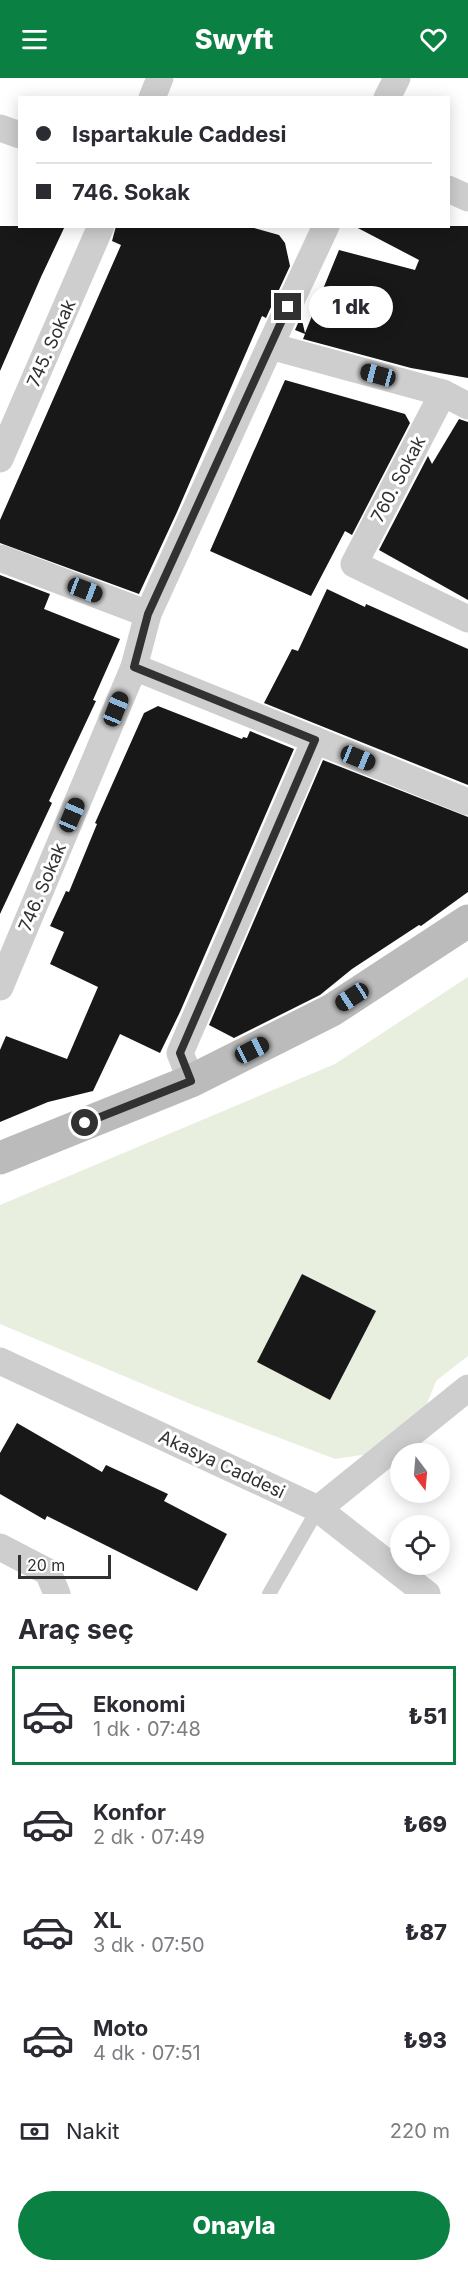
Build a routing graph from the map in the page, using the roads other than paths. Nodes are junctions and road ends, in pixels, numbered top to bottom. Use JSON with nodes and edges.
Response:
{"nodes":[{"id":1,"x":160,"y":78,"type":"edge"},
{"id":2,"x":397,"y":78,"type":"edge"},
{"id":3,"x":153,"y":96,"type":"edge"},
{"id":4,"x":388,"y":96,"type":"edge"},
{"id":5,"x":0,"y":128,"type":"edge"},
{"id":6,"x":18,"y":134,"type":"edge"},
{"id":7,"x":450,"y":190,"type":"edge"},
{"id":8,"x":468,"y":198,"type":"edge"},
{"id":9,"x":100,"y":228,"type":"edge"},
{"id":10,"x":322,"y":228,"type":"edge"},
{"id":11,"x":270,"y":346,"type":"junction"},
{"id":12,"x":443,"y":393,"type":"junction"},
{"id":13,"x":468,"y":406,"type":"edge"},
{"id":14,"x":0,"y":459,"type":"edge"},
{"id":15,"x":0,"y":558,"type":"edge"},
{"id":16,"x":148,"y":614,"type":"junction"},
{"id":17,"x":468,"y":619,"type":"edge"},
{"id":18,"x":134,"y":667,"type":"junction"},
{"id":19,"x":315,"y":740,"type":"junction"},
{"id":20,"x":468,"y":801,"type":"edge"},
{"id":21,"x":468,"y":921,"type":"edge"},
{"id":22,"x":0,"y":987,"type":"edge"},
{"id":23,"x":191,"y":1081,"type":"junction"},
{"id":24,"x":0,"y":1158,"type":"edge"},
{"id":25,"x":0,"y":1361,"type":"edge"},
{"id":26,"x":464,"y":1399,"type":"edge"},
{"id":27,"x":318,"y":1509,"type":"junction"},
{"id":28,"x":0,"y":1547,"type":"edge"},
{"id":29,"x":57,"y":1594,"type":"edge"},
{"id":30,"x":269,"y":1594,"type":"edge"},
{"id":31,"x":427,"y":1594,"type":"edge"}],
"edges":[{"from":1,"to":3,"type":"street"},
{"from":2,"to":4,"type":"street"},
{"from":5,"to":6,"type":"street"},
{"from":7,"to":8,"type":"street"},
{"from":9,"to":14,"type":"street","name":"745. Sokak"},
{"from":10,"to":11,"type":"street","name":"746. Sokak"},
{"from":11,"to":12,"type":"street"},
{"from":11,"to":16,"type":"street","name":"746. Sokak"},
{"from":12,"to":13,"type":"street"},
{"from":12,"to":17,"type":"street","name":"760. Sokak"},
{"from":15,"to":16,"type":"street"},
{"from":16,"to":18,"type":"street","name":"746. Sokak"},
{"from":18,"to":19,"type":"street"},
{"from":18,"to":22,"type":"street","name":"746. Sokak"},
{"from":19,"to":20,"type":"street"},
{"from":19,"to":23,"type":"street"},
{"from":21,"to":23,"type":"street"},
{"from":23,"to":24,"type":"street"},
{"from":25,"to":27,"type":"street","name":"Akasya Caddesi"},
{"from":26,"to":27,"type":"street"},
{"from":27,"to":30,"type":"lane"},
{"from":27,"to":31,"type":"street","name":"Akasya Caddesi"},
{"from":28,"to":29,"type":"street"}]}
